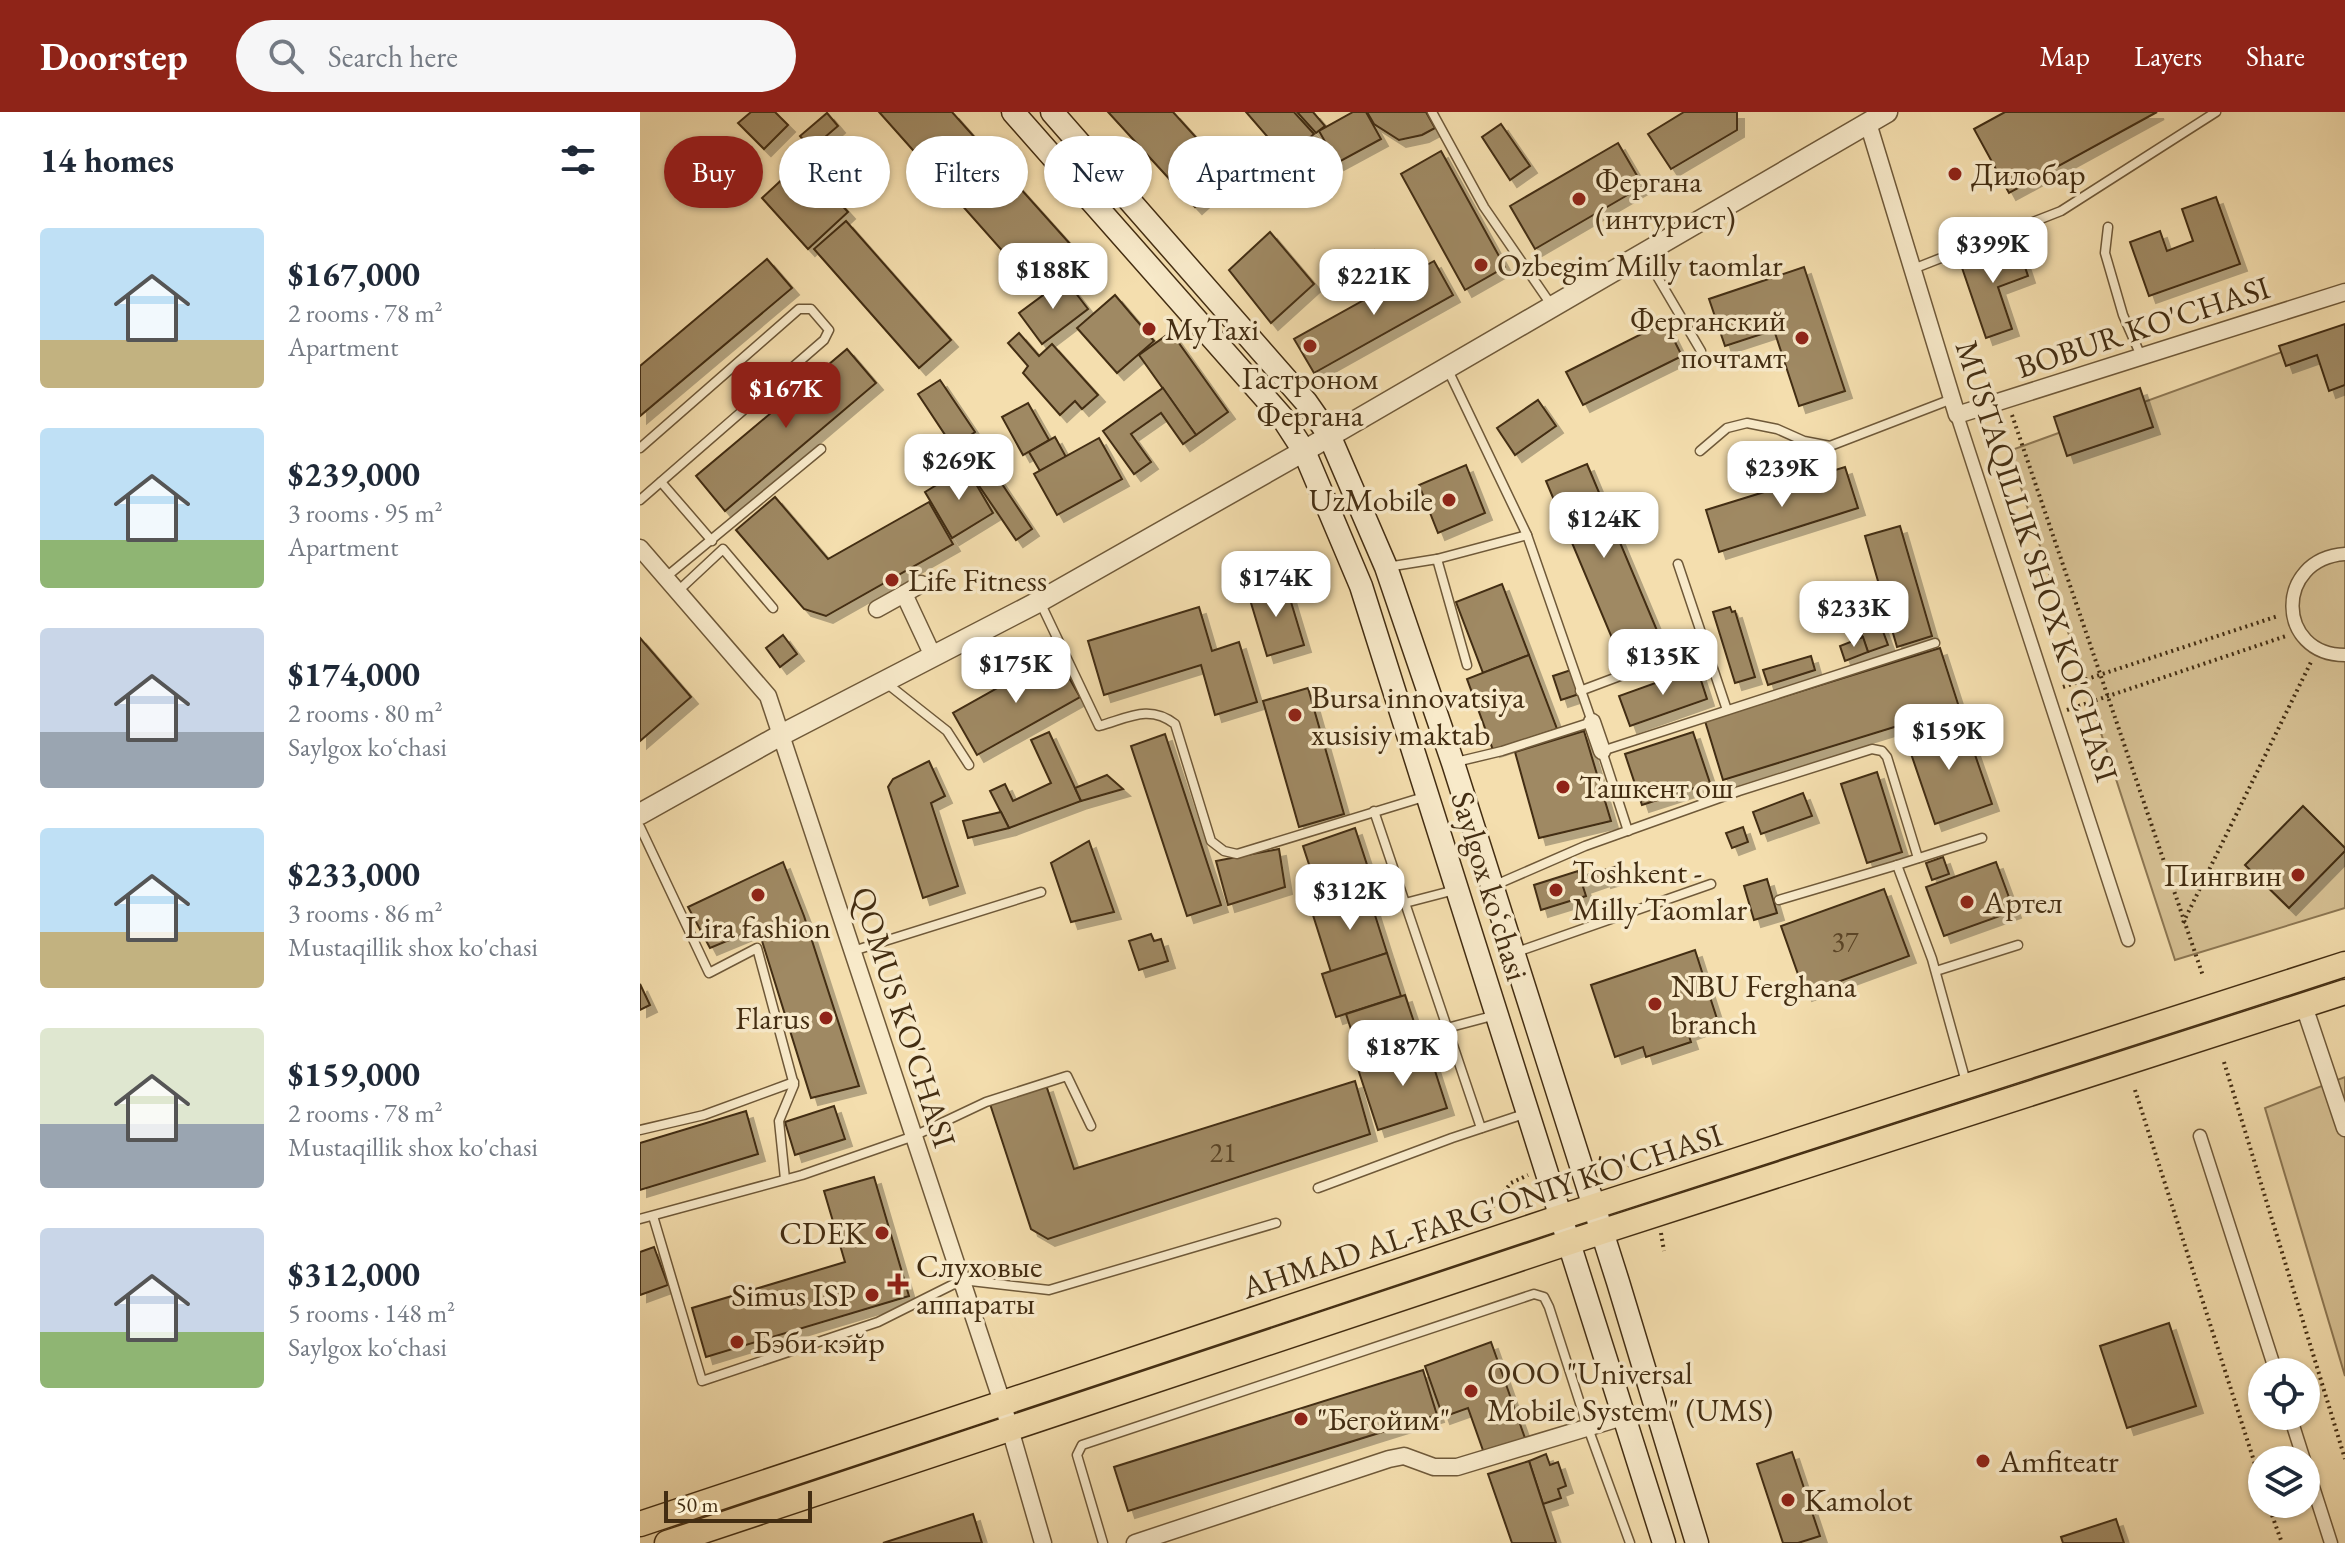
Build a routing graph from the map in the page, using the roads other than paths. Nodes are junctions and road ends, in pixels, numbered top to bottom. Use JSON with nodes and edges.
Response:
{"nodes":[{"id":1,"x":1013,"y":112,"type":"edge"},
{"id":2,"x":1052,"y":112,"type":"edge"},
{"id":3,"x":1432,"y":112,"type":"edge"},
{"id":4,"x":1887,"y":112,"type":"edge"},
{"id":5,"x":2216,"y":112,"type":"edge"},
{"id":6,"x":1863,"y":117,"type":"edge"},
{"id":7,"x":2108,"y":227,"type":"dead end"},
{"id":8,"x":1643,"y":254,"type":"junction"},
{"id":9,"x":1913,"y":269,"type":"junction"},
{"id":10,"x":2345,"y":292,"type":"edge"},
{"id":11,"x":1552,"y":307,"type":"junction"},
{"id":12,"x":1701,"y":351,"type":"dead end"},
{"id":13,"x":2141,"y":357,"type":"junction"},
{"id":14,"x":1447,"y":367,"type":"junction"},
{"id":15,"x":1954,"y":407,"type":"junction"},
{"id":16,"x":1329,"y":435,"type":"junction"},
{"id":17,"x":640,"y":448,"type":"edge"},
{"id":18,"x":821,"y":449,"type":"dead end"},
{"id":19,"x":1304,"y":451,"type":"junction"},
{"id":20,"x":1700,"y":451,"type":"dead end"},
{"id":21,"x":661,"y":482,"type":"junction"},
{"id":22,"x":640,"y":500,"type":"edge"},
{"id":23,"x":1527,"y":535,"type":"junction"},
{"id":24,"x":712,"y":541,"type":"junction"},
{"id":25,"x":640,"y":548,"type":"edge"},
{"id":26,"x":2345,"y":554,"type":"edge"},
{"id":27,"x":1437,"y":559,"type":"junction"},
{"id":28,"x":1678,"y":564,"type":"dead end"},
{"id":29,"x":1386,"y":567,"type":"junction"},
{"id":30,"x":666,"y":577,"type":"junction"},
{"id":31,"x":921,"y":584,"type":"dead end"},
{"id":32,"x":677,"y":591,"type":"junction"},
{"id":33,"x":904,"y":594,"type":"junction"},
{"id":34,"x":1040,"y":601,"type":"junction"},
{"id":35,"x":773,"y":608,"type":"dead end"},
{"id":36,"x":877,"y":609,"type":"dead end"},
{"id":37,"x":1935,"y":643,"type":"dead end"},
{"id":38,"x":1705,"y":644,"type":"junction"},
{"id":39,"x":2345,"y":655,"type":"edge"},
{"id":40,"x":933,"y":656,"type":"junction"},
{"id":41,"x":1467,"y":665,"type":"dead end"},
{"id":42,"x":884,"y":681,"type":"junction"},
{"id":43,"x":1580,"y":691,"type":"junction"},
{"id":44,"x":1727,"y":710,"type":"junction"},
{"id":45,"x":1592,"y":722,"type":"junction"},
{"id":46,"x":781,"y":735,"type":"junction"},
{"id":47,"x":1602,"y":751,"type":"junction"},
{"id":48,"x":1453,"y":763,"type":"junction"},
{"id":49,"x":969,"y":765,"type":"dead end"},
{"id":50,"x":1428,"y":795,"type":"junction"},
{"id":51,"x":1374,"y":811,"type":"junction"},
{"id":52,"x":640,"y":814,"type":"edge"},
{"id":53,"x":640,"y":827,"type":"edge"},
{"id":54,"x":1628,"y":831,"type":"junction"},
{"id":55,"x":1982,"y":838,"type":"dead end"},
{"id":56,"x":1918,"y":858,"type":"junction"},
{"id":57,"x":1897,"y":865,"type":"junction"},
{"id":58,"x":1711,"y":884,"type":"dead end"},
{"id":59,"x":1491,"y":887,"type":"junction"},
{"id":60,"x":1457,"y":889,"type":"junction"},
{"id":61,"x":1041,"y":892,"type":"dead end"},
{"id":62,"x":1779,"y":900,"type":"dead end"},
{"id":63,"x":1405,"y":903,"type":"junction"},
{"id":64,"x":2128,"y":940,"type":"dead end"},
{"id":65,"x":2018,"y":945,"type":"dead end"},
{"id":66,"x":853,"y":951,"type":"junction"},
{"id":67,"x":1513,"y":954,"type":"junction"},
{"id":68,"x":2345,"y":964,"type":"edge"},
{"id":69,"x":1936,"y":971,"type":"junction"},
{"id":70,"x":2345,"y":992,"type":"edge"},
{"id":71,"x":2304,"y":1006,"type":"junction"},
{"id":72,"x":1497,"y":1015,"type":"junction"},
{"id":73,"x":1447,"y":1028,"type":"junction"},
{"id":74,"x":794,"y":1082,"type":"junction"},
{"id":75,"x":1968,"y":1087,"type":"junction"},
{"id":76,"x":1528,"y":1113,"type":"junction"},
{"id":77,"x":1091,"y":1126,"type":"dead end"},
{"id":78,"x":1481,"y":1128,"type":"junction"},
{"id":79,"x":2345,"y":1128,"type":"edge"},
{"id":80,"x":640,"y":1130,"type":"edge"},
{"id":81,"x":914,"y":1136,"type":"junction"},
{"id":82,"x":2200,"y":1136,"type":"dead end"},
{"id":83,"x":785,"y":1179,"type":"junction"},
{"id":84,"x":1318,"y":1188,"type":"dead end"},
{"id":85,"x":1593,"y":1207,"type":"junction"},
{"id":86,"x":653,"y":1216,"type":"junction"},
{"id":87,"x":1561,"y":1217,"type":"junction"},
{"id":88,"x":640,"y":1219,"type":"edge"},
{"id":89,"x":1276,"y":1223,"type":"dead end"},
{"id":90,"x":1602,"y":1232,"type":"junction"},
{"id":91,"x":1570,"y":1242,"type":"junction"},
{"id":92,"x":962,"y":1280,"type":"junction"},
{"id":93,"x":2271,"y":1358,"type":"edge"},
{"id":94,"x":1003,"y":1405,"type":"junction"},
{"id":95,"x":1626,"y":1416,"type":"junction"},
{"id":96,"x":1588,"y":1428,"type":"junction"},
{"id":97,"x":1011,"y":1430,"type":"junction"},
{"id":98,"x":2320,"y":1509,"type":"edge"},
{"id":99,"x":640,"y":1524,"type":"edge"},
{"id":100,"x":667,"y":1543,"type":"edge"},
{"id":101,"x":1043,"y":1543,"type":"edge"},
{"id":102,"x":1103,"y":1543,"type":"edge"},
{"id":103,"x":1135,"y":1543,"type":"edge"},
{"id":104,"x":1630,"y":1543,"type":"edge"},
{"id":105,"x":1664,"y":1543,"type":"edge"},
{"id":106,"x":1697,"y":1543,"type":"edge"},
{"id":107,"x":2331,"y":1543,"type":"edge"}],
"edges":[{"from":1,"to":19,"type":"main road","name":"Saylgox koʻchasi"},
{"from":2,"to":16,"type":"main road","name":"Saylgox koʻchasi"},
{"from":3,"to":11,"type":"lane"},
{"from":4,"to":6,"type":"street"},
{"from":5,"to":9,"type":"lane"},
{"from":6,"to":8,"type":"street"},
{"from":6,"to":9,"type":"street","name":"MUSTAQILLIK SHOX KO'CHASI"},
{"from":7,"to":13,"type":"lane"},
{"from":8,"to":11,"type":"street"},
{"from":8,"to":12,"type":"lane"},
{"from":9,"to":15,"type":"street","name":"MUSTAQILLIK SHOX KO'CHASI"},
{"from":10,"to":13,"type":"street","name":"BOBUR KO'CHASI"},
{"from":11,"to":14,"type":"street"},
{"from":13,"to":15,"type":"street","name":"BOBUR KO'CHASI"},
{"from":14,"to":16,"type":"street"},
{"from":14,"to":23,"type":"lane"},
{"from":15,"to":20,"type":"lane"},
{"from":15,"to":64,"type":"street","name":"MUSTAQILLIK SHOX KO'CHASI"},
{"from":16,"to":19,"type":"street"},
{"from":16,"to":29,"type":"main road","name":"Saylgox koʻchasi"},
{"from":17,"to":21,"type":"lane"},
{"from":18,"to":24,"type":"lane"},
{"from":19,"to":34,"type":"street"},
{"from":19,"to":50,"type":"main road","name":"Saylgox koʻchasi"},
{"from":21,"to":22,"type":"lane"},
{"from":21,"to":24,"type":"lane"},
{"from":23,"to":27,"type":"lane"},
{"from":23,"to":43,"type":"lane"},
{"from":24,"to":30,"type":"lane"},
{"from":25,"to":30,"type":"street","name":"QOMUS KO'CHASI"},
{"from":26,"to":39,"type":"street"},
{"from":27,"to":29,"type":"lane"},
{"from":27,"to":41,"type":"lane"},
{"from":28,"to":38,"type":"lane"},
{"from":29,"to":48,"type":"main road","name":"Saylgox koʻchasi"},
{"from":30,"to":32,"type":"street","name":"QOMUS KO'CHASI"},
{"from":31,"to":33,"type":"street"},
{"from":32,"to":35,"type":"lane"},
{"from":32,"to":46,"type":"street","name":"QOMUS KO'CHASI"},
{"from":33,"to":36,"type":"street"},
{"from":33,"to":40,"type":"street"},
{"from":34,"to":40,"type":"street"},
{"from":34,"to":51,"type":"lane"},
{"from":37,"to":44,"type":"lane"},
{"from":38,"to":43,"type":"lane"},
{"from":38,"to":44,"type":"lane"},
{"from":40,"to":42,"type":"street"},
{"from":42,"to":46,"type":"street"},
{"from":42,"to":49,"type":"lane"},
{"from":43,"to":45,"type":"lane"},
{"from":44,"to":47,"type":"lane"},
{"from":45,"to":47,"type":"street"},
{"from":45,"to":48,"type":"lane"},
{"from":46,"to":52,"type":"street"},
{"from":46,"to":66,"type":"street","name":"QOMUS KO'CHASI"},
{"from":47,"to":54,"type":"lane"},
{"from":48,"to":59,"type":"main road","name":"Saylgox koʻchasi"},
{"from":50,"to":51,"type":"lane"},
{"from":50,"to":60,"type":"main road","name":"Saylgox koʻchasi"},
{"from":51,"to":63,"type":"lane"},
{"from":53,"to":74,"type":"lane"},
{"from":54,"to":56,"type":"lane"},
{"from":54,"to":59,"type":"lane"},
{"from":55,"to":56,"type":"lane"},
{"from":56,"to":57,"type":"lane"},
{"from":57,"to":62,"type":"lane"},
{"from":57,"to":69,"type":"lane"},
{"from":58,"to":67,"type":"lane"},
{"from":59,"to":67,"type":"main road","name":"Saylgox koʻchasi"},
{"from":60,"to":63,"type":"lane"},
{"from":60,"to":72,"type":"main road","name":"Saylgox koʻchasi"},
{"from":61,"to":66,"type":"lane"},
{"from":63,"to":73,"type":"lane"},
{"from":65,"to":69,"type":"lane"},
{"from":66,"to":81,"type":"street","name":"QOMUS KO'CHASI"},
{"from":67,"to":85,"type":"main road","name":"Saylgox koʻchasi"},
{"from":68,"to":75,"type":"main road","name":"AHMAD AL-FARG'ONIY KO'CHASI"},
{"from":69,"to":75,"type":"lane"},
{"from":70,"to":71,"type":"main road","name":"AHMAD AL-FARG'ONIY KO'CHASI"},
{"from":71,"to":79,"type":"street"},
{"from":71,"to":90,"type":"main road","name":"AHMAD AL-FARG'ONIY KO'CHASI"},
{"from":72,"to":73,"type":"lane"},
{"from":72,"to":76,"type":"main road","name":"Saylgox koʻchasi"},
{"from":73,"to":78,"type":"lane"},
{"from":74,"to":80,"type":"lane"},
{"from":74,"to":83,"type":"lane"},
{"from":75,"to":85,"type":"main road","name":"AHMAD AL-FARG'ONIY KO'CHASI"},
{"from":76,"to":78,"type":"lane"},
{"from":76,"to":87,"type":"main road","name":"Saylgox koʻchasi"},
{"from":77,"to":81,"type":"lane"},
{"from":78,"to":84,"type":"lane"},
{"from":81,"to":83,"type":"lane"},
{"from":81,"to":92,"type":"street","name":"QOMUS KO'CHASI"},
{"from":82,"to":93,"type":"street"},
{"from":83,"to":86,"type":"lane"},
{"from":85,"to":87,"type":"main road","name":"AHMAD AL-FARG'ONIY KO'CHASI"},
{"from":85,"to":90,"type":"main road","name":"Saylgox koʻchasi"},
{"from":86,"to":88,"type":"lane"},
{"from":86,"to":92,"type":"lane"},
{"from":87,"to":91,"type":"main road","name":"Saylgox koʻchasi"},
{"from":87,"to":94,"type":"main road","name":"AHMAD AL-FARG'ONIY KO'CHASI"},
{"from":89,"to":92,"type":"lane"},
{"from":90,"to":91,"type":"main road","name":"AHMAD AL-FARG'ONIY KO'CHASI"},
{"from":90,"to":106,"type":"main road","name":"Saylgox koʻchasi"},
{"from":91,"to":95,"type":"main road","name":"Saylgox koʻchasi"},
{"from":91,"to":97,"type":"main road","name":"AHMAD AL-FARG'ONIY KO'CHASI"},
{"from":92,"to":94,"type":"street","name":"QOMUS KO'CHASI"},
{"from":94,"to":97,"type":"street","name":"QOMUS KO'CHASI"},
{"from":94,"to":99,"type":"main road","name":"AHMAD AL-FARG'ONIY KO'CHASI"},
{"from":95,"to":96,"type":"street"},
{"from":95,"to":105,"type":"main road","name":"Saylgox koʻchasi"},
{"from":96,"to":102,"type":"lane"},
{"from":96,"to":103,"type":"street"},
{"from":96,"to":104,"type":"lane"},
{"from":97,"to":100,"type":"main road","name":"AHMAD AL-FARG'ONIY KO'CHASI"},
{"from":97,"to":101,"type":"street","name":"QOMUS KO'CHASI"},
{"from":98,"to":107,"type":"street"}]}
